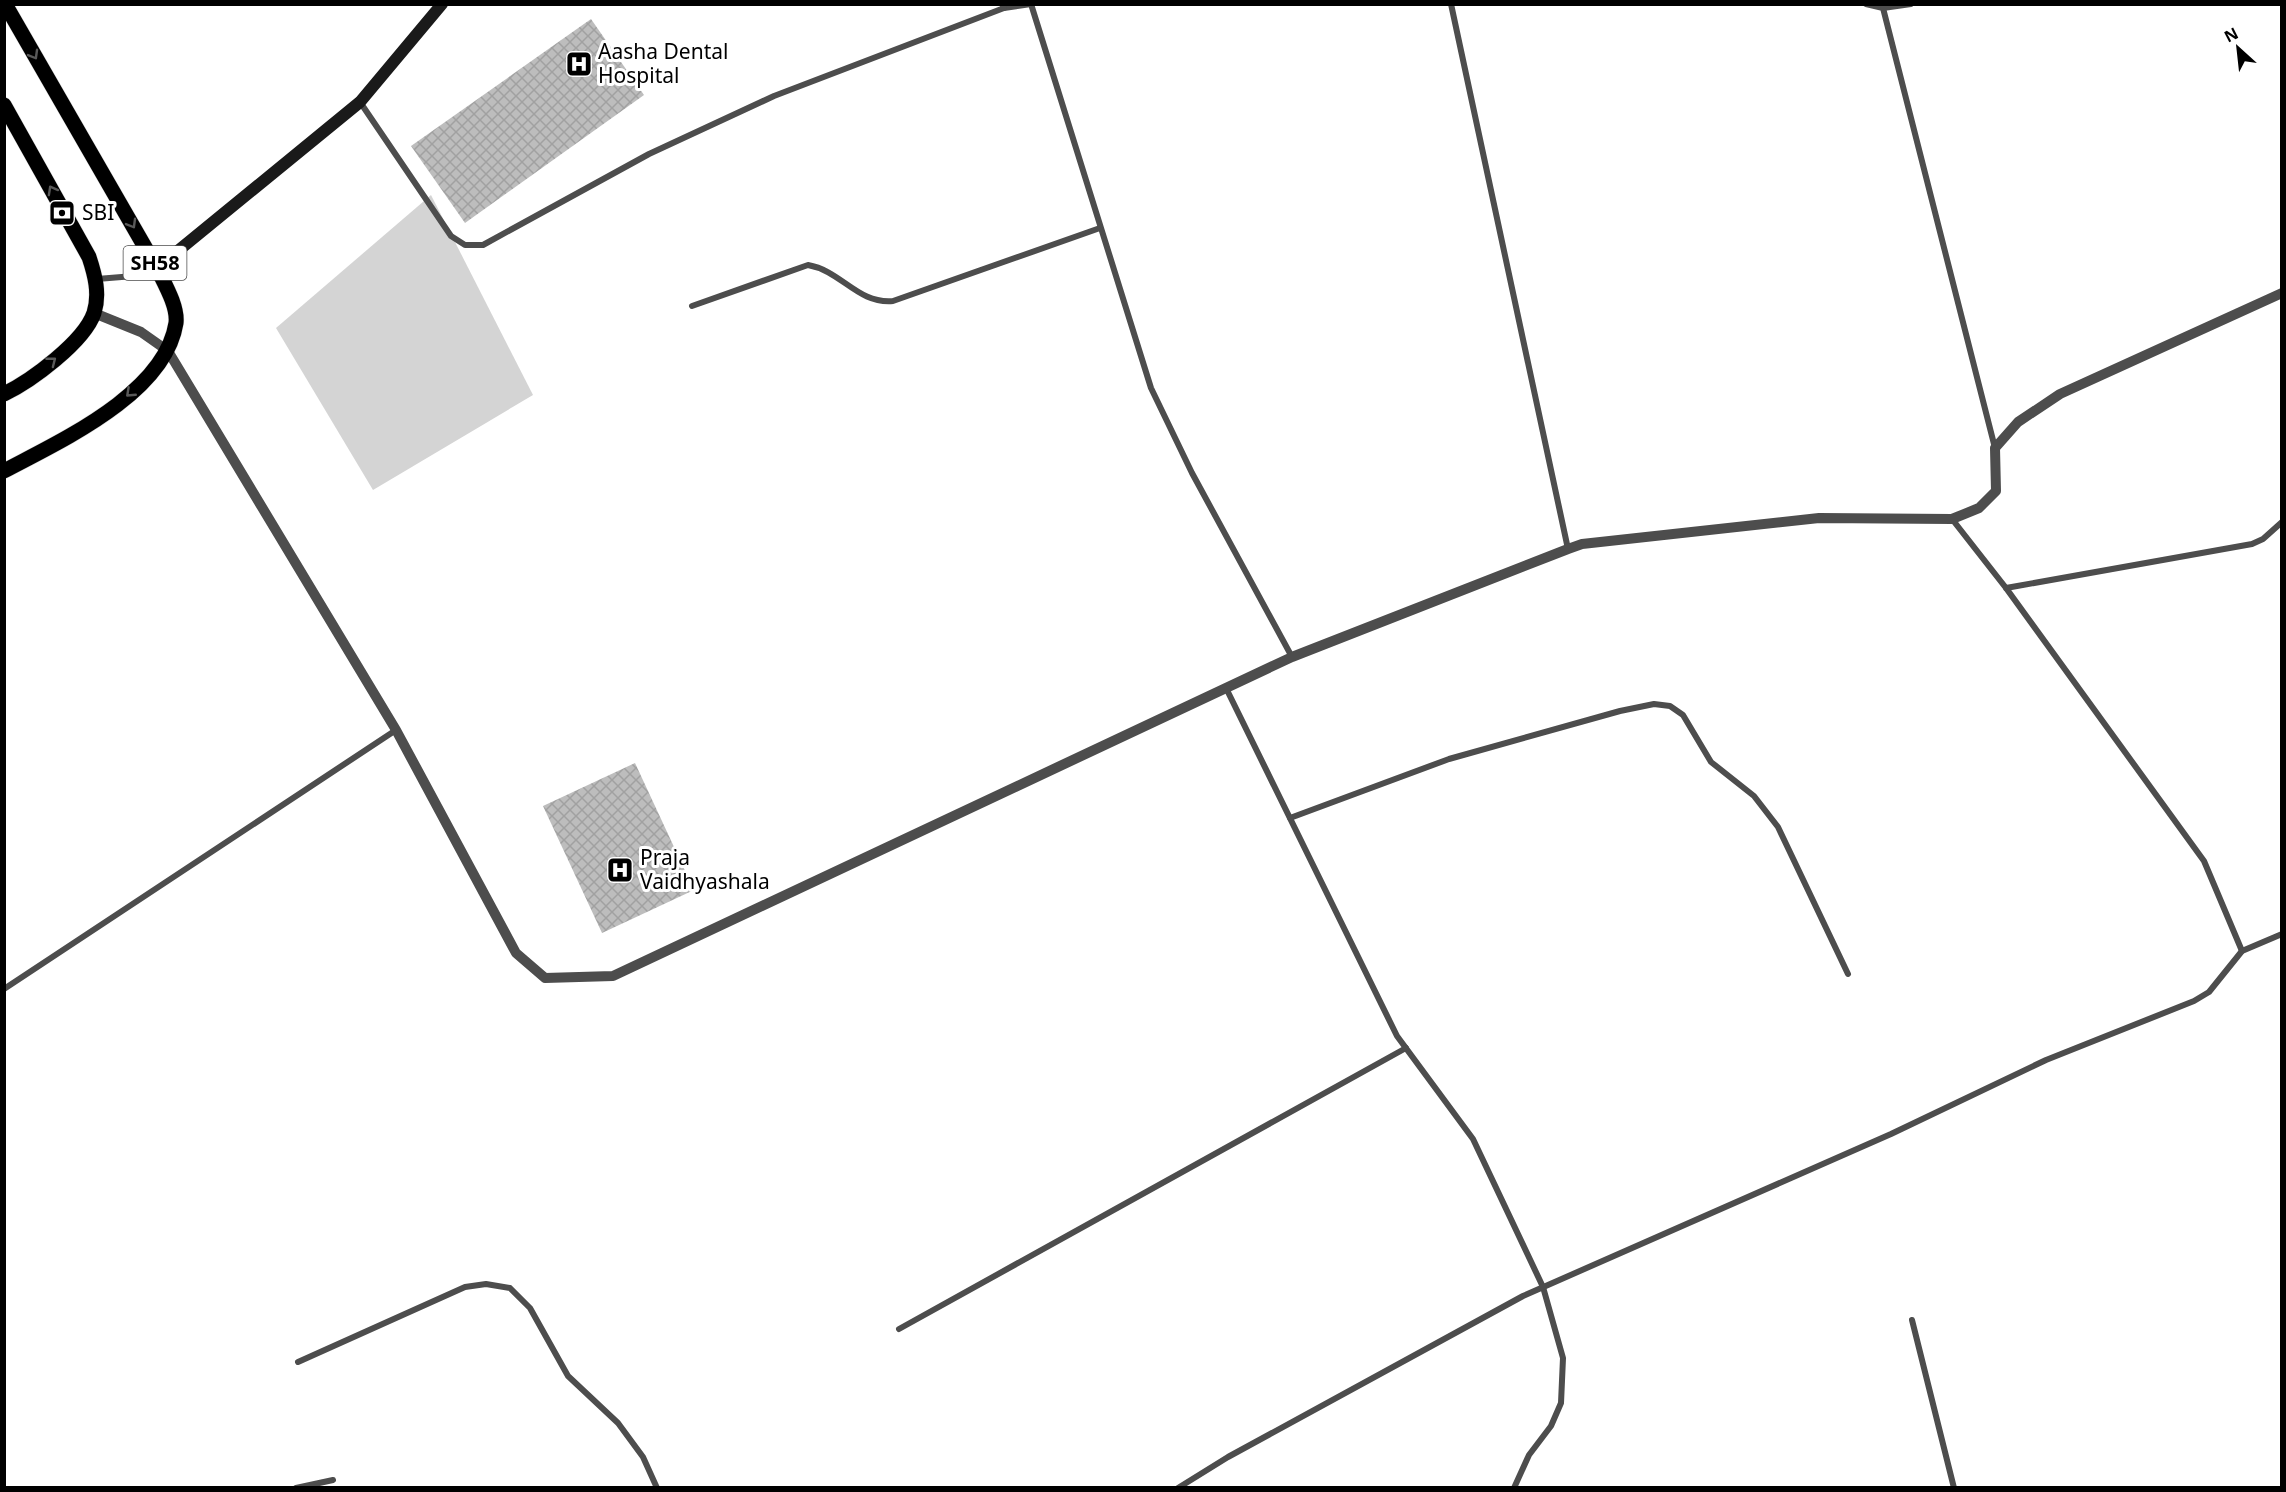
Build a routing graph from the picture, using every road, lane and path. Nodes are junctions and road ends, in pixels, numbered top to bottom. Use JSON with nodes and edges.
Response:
{"nodes":[{"id":1,"x":5,"y":4,"type":"edge"},
{"id":2,"x":442,"y":4,"type":"edge"},
{"id":3,"x":1031,"y":4,"type":"edge"},
{"id":4,"x":1451,"y":4,"type":"edge"},
{"id":5,"x":1866,"y":4,"type":"edge"},
{"id":6,"x":1911,"y":4,"type":"edge"},
{"id":7,"x":1003,"y":6,"type":"edge"},
{"id":8,"x":1883,"y":8,"type":"junction"},
{"id":9,"x":360,"y":102,"type":"junction"},
{"id":10,"x":4,"y":105,"type":"edge"},
{"id":11,"x":1100,"y":228,"type":"junction"},
{"id":12,"x":157,"y":267,"type":"junction"},
{"id":13,"x":97,"y":279,"type":"junction"},
{"id":14,"x":2282,"y":293,"type":"edge"},
{"id":15,"x":692,"y":306,"type":"dead end"},
{"id":16,"x":94,"y":313,"type":"junction"},
{"id":17,"x":168,"y":351,"type":"junction"},
{"id":18,"x":4,"y":394,"type":"edge"},
{"id":19,"x":1995,"y":448,"type":"junction"},
{"id":20,"x":4,"y":471,"type":"edge"},
{"id":21,"x":1951,"y":519,"type":"junction"},
{"id":22,"x":2282,"y":522,"type":"edge"},
{"id":23,"x":1568,"y":549,"type":"junction"},
{"id":24,"x":2006,"y":588,"type":"junction"},
{"id":25,"x":1293,"y":657,"type":"junction"},
{"id":26,"x":1226,"y":688,"type":"junction"},
{"id":27,"x":396,"y":730,"type":"junction"},
{"id":28,"x":1290,"y":818,"type":"junction"},
{"id":29,"x":2282,"y":934,"type":"edge"},
{"id":30,"x":2242,"y":951,"type":"junction"},
{"id":31,"x":1848,"y":974,"type":"dead end"},
{"id":32,"x":4,"y":989,"type":"edge"},
{"id":33,"x":1406,"y":1047,"type":"junction"},
{"id":34,"x":1543,"y":1287,"type":"junction"},
{"id":35,"x":1912,"y":1320,"type":"dead end"},
{"id":36,"x":899,"y":1329,"type":"dead end"},
{"id":37,"x":298,"y":1362,"type":"dead end"},
{"id":38,"x":333,"y":1480,"type":"dead end"},
{"id":39,"x":296,"y":1488,"type":"edge"},
{"id":40,"x":657,"y":1488,"type":"edge"},
{"id":41,"x":1178,"y":1488,"type":"edge"},
{"id":42,"x":1514,"y":1488,"type":"edge"},
{"id":43,"x":1954,"y":1488,"type":"edge"}],
"edges":[{"from":1,"to":12,"type":"main road","number":"SH58","one_way":true},
{"from":2,"to":9,"type":"main road"},
{"from":3,"to":7,"type":"street"},
{"from":3,"to":11,"type":"street"},
{"from":4,"to":23,"type":"street"},
{"from":5,"to":8,"type":"street"},
{"from":6,"to":8,"type":"street"},
{"from":7,"to":9,"type":"street"},
{"from":8,"to":19,"type":"street"},
{"from":9,"to":12,"type":"main road"},
{"from":13,"to":10,"type":"main road","number":"SH58","one_way":true},
{"from":11,"to":15,"type":"street"},
{"from":11,"to":25,"type":"street"},
{"from":12,"to":13,"type":"street"},
{"from":12,"to":17,"type":"main road","number":"SH58"},
{"from":13,"to":16,"type":"main road","number":"SH58"},
{"from":14,"to":19,"type":"street"},
{"from":16,"to":17,"type":"street"},
{"from":18,"to":16,"type":"main road","one_way":true},
{"from":17,"to":20,"type":"main road","number":"SH58","one_way":true},
{"from":17,"to":27,"type":"street"},
{"from":19,"to":21,"type":"street"},
{"from":21,"to":23,"type":"street"},
{"from":21,"to":24,"type":"street"},
{"from":22,"to":24,"type":"street"},
{"from":23,"to":25,"type":"street"},
{"from":24,"to":30,"type":"street"},
{"from":25,"to":26,"type":"street"},
{"from":26,"to":27,"type":"street"},
{"from":26,"to":28,"type":"street"},
{"from":27,"to":32,"type":"street"},
{"from":28,"to":31,"type":"street"},
{"from":28,"to":33,"type":"street"},
{"from":29,"to":30,"type":"street"},
{"from":30,"to":34,"type":"street"},
{"from":33,"to":34,"type":"street"},
{"from":33,"to":36,"type":"street"},
{"from":34,"to":41,"type":"street"},
{"from":34,"to":42,"type":"street"},
{"from":35,"to":43,"type":"street"},
{"from":37,"to":40,"type":"street"},
{"from":38,"to":39,"type":"street"}]}
